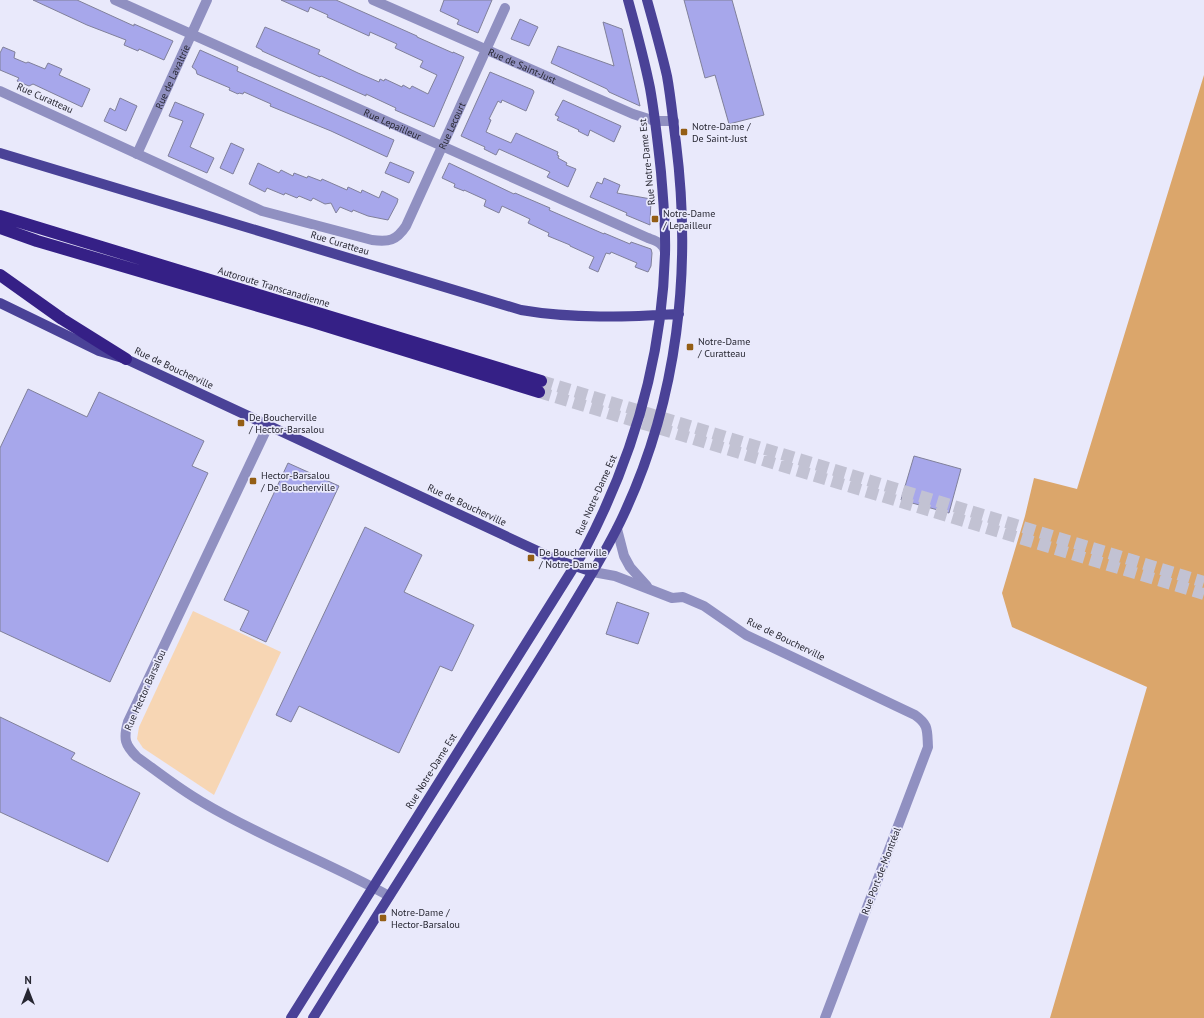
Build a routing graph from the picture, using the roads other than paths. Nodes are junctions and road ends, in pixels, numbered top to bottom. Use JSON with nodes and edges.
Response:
{"nodes":[{"id":1,"x":115,"y":0,"type":"edge"},
{"id":2,"x":207,"y":0,"type":"edge"},
{"id":3,"x":373,"y":0,"type":"edge"},
{"id":4,"x":628,"y":0,"type":"edge"},
{"id":5,"x":647,"y":0,"type":"edge"},
{"id":6,"x":505,"y":8,"type":"dead end"},
{"id":7,"x":192,"y":34,"type":"junction"},
{"id":8,"x":486,"y":50,"type":"junction"},
{"id":9,"x":0,"y":91,"type":"edge"},
{"id":10,"x":655,"y":121,"type":"junction"},
{"id":11,"x":674,"y":121,"type":"junction"},
{"id":12,"x":443,"y":147,"type":"junction"},
{"id":13,"x":0,"y":153,"type":"edge"},
{"id":14,"x":138,"y":154,"type":"junction"},
{"id":15,"x":0,"y":216,"type":"edge"},
{"id":16,"x":0,"y":228,"type":"edge"},
{"id":17,"x":393,"y":240,"type":"joint"},
{"id":18,"x":665,"y":252,"type":"junction"},
{"id":19,"x":0,"y":275,"type":"edge"},
{"id":20,"x":0,"y":303,"type":"edge"},
{"id":21,"x":680,"y":314,"type":"junction"},
{"id":22,"x":661,"y":315,"type":"junction"},
{"id":23,"x":126,"y":359,"type":"junction"},
{"id":24,"x":268,"y":426,"type":"junction"},
{"id":25,"x":617,"y":529,"type":"junction"},
{"id":26,"x":574,"y":566,"type":"junction"},
{"id":27,"x":593,"y":572,"type":"junction"},
{"id":28,"x":650,"y":589,"type":"junction"},
{"id":29,"x":924,"y":722,"type":"joint"},
{"id":30,"x":373,"y":887,"type":"junction"},
{"id":31,"x":389,"y":896,"type":"junction"},
{"id":32,"x":291,"y":1018,"type":"edge"},
{"id":33,"x":313,"y":1018,"type":"edge"},
{"id":34,"x":825,"y":1018,"type":"edge"}],
"edges":[{"from":1,"to":7,"type":"street","name":"Rue Lepailleur"},
{"from":2,"to":7,"type":"street","name":"Rue de Lavaltrie"},
{"from":3,"to":8,"type":"street","name":"Rue de Saint-Just"},
{"from":4,"to":10,"type":"main road","name":"Rue Notre-Dame Est"},
{"from":5,"to":11,"type":"main road"},
{"from":6,"to":8,"type":"street","name":"Rue Lecourt"},
{"from":7,"to":12,"type":"street","name":"Rue Lepailleur"},
{"from":7,"to":14,"type":"street","name":"Rue de Lavaltrie"},
{"from":8,"to":10,"type":"street","name":"Rue de Saint-Just"},
{"from":8,"to":12,"type":"street","name":"Rue Lecourt"},
{"from":9,"to":14,"type":"street","name":"Rue Curatteau"},
{"from":10,"to":11,"type":"street","name":"Rue de Saint-Just"},
{"from":10,"to":18,"type":"main road","name":"Rue Notre-Dame Est"},
{"from":11,"to":21,"type":"main road"},
{"from":12,"to":17,"type":"street","name":"Rue Lecourt"},
{"from":12,"to":18,"type":"street","name":"Rue Lepailleur"},
{"from":13,"to":22,"type":"main road","name":"Rue Curatteau"},
{"from":14,"to":17,"type":"street","name":"Rue Curatteau"},
{"from":15,"to":16,"type":"highway","name":"Autoroute Transcanadienne"},
{"from":18,"to":22,"type":"main road","name":"Rue Notre-Dame Est"},
{"from":19,"to":23,"type":"highway"},
{"from":20,"to":23,"type":"main road","name":"Rue de Boucherville"},
{"from":21,"to":22,"type":"main road","name":"Rue Curatteau"},
{"from":21,"to":25,"type":"main road"},
{"from":22,"to":26,"type":"main road","name":"Rue Notre-Dame Est"},
{"from":23,"to":24,"type":"main road","name":"Rue de Boucherville"},
{"from":24,"to":26,"type":"main road","name":"Rue de Boucherville"},
{"from":24,"to":30,"type":"street","name":"Rue Hector Barsalou"},
{"from":25,"to":27,"type":"main road"},
{"from":25,"to":28,"type":"street"},
{"from":26,"to":27,"type":"main road","name":"Rue de Boucherville"},
{"from":26,"to":30,"type":"main road","name":"Rue Notre-Dame Est"},
{"from":27,"to":28,"type":"street","name":"Rue de Boucherville"},
{"from":27,"to":31,"type":"main road"},
{"from":28,"to":29,"type":"street","name":"Rue de Boucherville"},
{"from":29,"to":34,"type":"street","name":"Rue Port-de-Montréal"},
{"from":30,"to":31,"type":"street","name":"Rue Hector Barsalou"},
{"from":30,"to":32,"type":"main road","name":"Rue Notre-Dame Est"},
{"from":31,"to":33,"type":"main road"}]}
